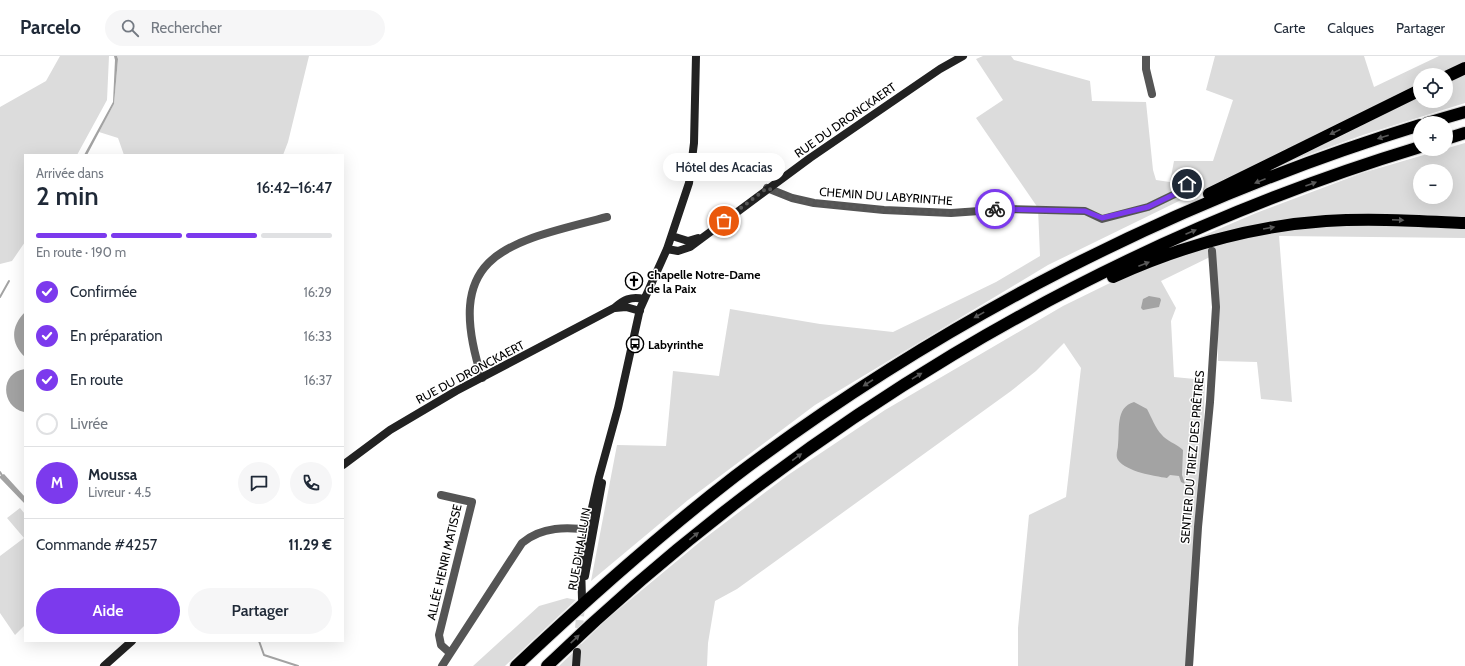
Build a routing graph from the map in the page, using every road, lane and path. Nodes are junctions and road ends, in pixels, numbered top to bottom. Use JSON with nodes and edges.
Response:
{"nodes":[{"id":1,"x":696,"y":56,"type":"edge"},
{"id":2,"x":963,"y":56,"type":"edge"},
{"id":3,"x":1146,"y":56,"type":"edge"},
{"id":4,"x":1465,"y":68,"type":"edge"},
{"id":5,"x":1453,"y":74,"type":"edge"},
{"id":6,"x":1413,"y":93,"type":"edge"},
{"id":7,"x":1152,"y":94,"type":"dead end"},
{"id":8,"x":1465,"y":112,"type":"edge"},
{"id":9,"x":1451,"y":116,"type":"edge"},
{"id":10,"x":1413,"y":127,"type":"edge"},
{"id":11,"x":1465,"y":133,"type":"edge"},
{"id":12,"x":1453,"y":137,"type":"edge"},
{"id":13,"x":1413,"y":149,"type":"edge"},
{"id":14,"x":1187,"y":184,"type":"dead end"},
{"id":15,"x":767,"y":188,"type":"junction"},
{"id":16,"x":607,"y":217,"type":"dead end"},
{"id":17,"x":1465,"y":223,"type":"edge"},
{"id":18,"x":704,"y":235,"type":"junction"},
{"id":19,"x":672,"y":236,"type":"junction"},
{"id":20,"x":667,"y":249,"type":"junction"},
{"id":21,"x":1212,"y":250,"type":"dead end"},
{"id":22,"x":644,"y":299,"type":"junction"},
{"id":23,"x":1005,"y":301,"type":"junction"},
{"id":24,"x":614,"y":308,"type":"junction"},
{"id":25,"x":640,"y":311,"type":"junction"},
{"id":26,"x":1005,"y":324,"type":"junction"},
{"id":27,"x":482,"y":378,"type":"junction"},
{"id":28,"x":344,"y":464,"type":"edge"},
{"id":29,"x":441,"y":495,"type":"dead end"},
{"id":30,"x":591,"y":530,"type":"junction"},
{"id":31,"x":131,"y":642,"type":"edge"},
{"id":32,"x":578,"y":652,"type":"tunnel mouth"},
{"id":33,"x":450,"y":653,"type":"junction"},
{"id":34,"x":104,"y":666,"type":"edge"},
{"id":35,"x":442,"y":666,"type":"edge"},
{"id":36,"x":516,"y":666,"type":"edge"},
{"id":37,"x":547,"y":666,"type":"edge"},
{"id":38,"x":576,"y":666,"type":"edge"},
{"id":39,"x":1189,"y":666,"type":"edge"}],
"edges":[{"from":1,"to":19,"type":"main road","name":"RUE D'HALLUIN"},
{"from":2,"to":15,"type":"main road","name":"RUE DU DRONCKAERT"},
{"from":3,"to":7,"type":"street"},
{"from":4,"to":5,"type":"highway"},
{"from":6,"to":23,"type":"highway","one_way":true},
{"from":8,"to":9,"type":"highway"},
{"from":10,"to":23,"type":"highway","one_way":true},
{"from":11,"to":12,"type":"highway"},
{"from":26,"to":13,"type":"highway","one_way":true},
{"from":14,"to":15,"type":"street","name":"CHEMIN DU LABYRINTHE"},
{"from":15,"to":18,"type":"main road","name":"RUE DU DRONCKAERT"},
{"from":16,"to":27,"type":"street"},
{"from":26,"to":17,"type":"highway","one_way":true},
{"from":18,"to":19,"type":"main road","name":"RUE DU DRONCKAERT"},
{"from":18,"to":20,"type":"main road","name":"RUE DU DRONCKAERT"},
{"from":19,"to":20,"type":"main road","name":"RUE D'HALLUIN"},
{"from":20,"to":22,"type":"main road","name":"RUE D'HALLUIN"},
{"from":21,"to":39,"type":"street","name":"SENTIER DU TRIEZ DES PRÊTRES"},
{"from":22,"to":24,"type":"main road","name":"RUE DU DRONCKAERT"},
{"from":22,"to":25,"type":"main road","name":"RUE D'HALLUIN"},
{"from":23,"to":36,"type":"highway","one_way":true},
{"from":24,"to":25,"type":"main road"},
{"from":24,"to":27,"type":"main road","name":"RUE DU DRONCKAERT"},
{"from":25,"to":30,"type":"main road","name":"RUE D'HALLUIN"},
{"from":37,"to":26,"type":"highway","one_way":true},
{"from":27,"to":28,"type":"main road","name":"RUE DU DRONCKAERT"},
{"from":29,"to":33,"type":"street","name":"ALLÉE HENRI MATISSE"},
{"from":30,"to":30,"type":"main road","name":"RUE D'HALLUIN"},
{"from":30,"to":33,"type":"street"},
{"from":31,"to":34,"type":"main road"},
{"from":32,"to":38,"type":"main road"},
{"from":33,"to":35,"type":"street"}]}
